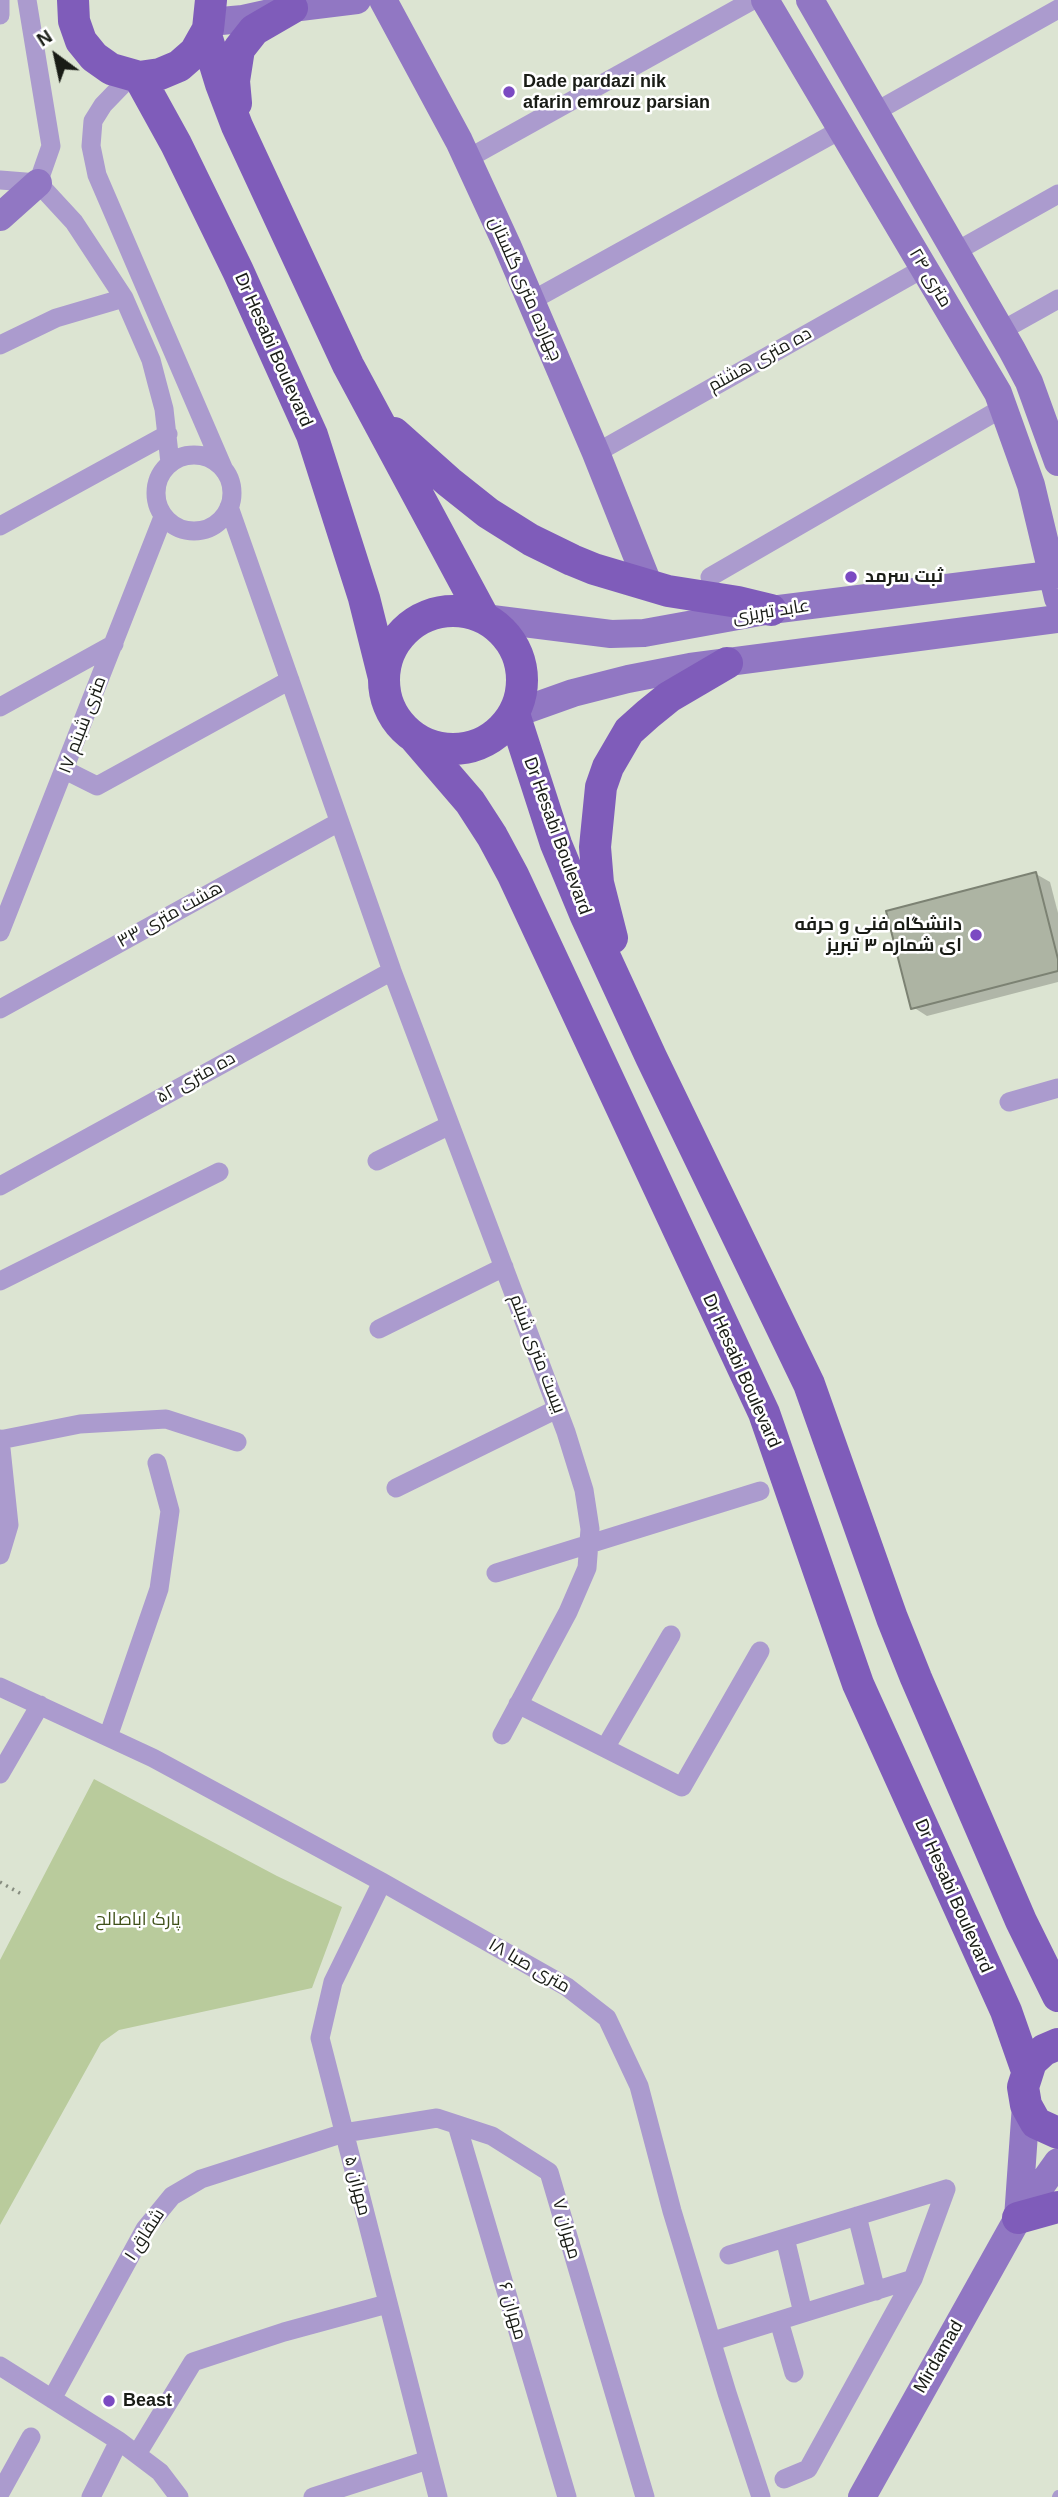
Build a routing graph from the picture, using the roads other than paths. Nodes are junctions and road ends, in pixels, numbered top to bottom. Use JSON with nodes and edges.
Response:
{"nodes":[{"id":1,"x":0,"y":0,"type":"edge"},
{"id":2,"x":27,"y":0,"type":"edge"},
{"id":3,"x":73,"y":0,"type":"edge"},
{"id":4,"x":357,"y":0,"type":"edge"},
{"id":5,"x":383,"y":0,"type":"edge"},
{"id":6,"x":753,"y":0,"type":"edge"},
{"id":7,"x":765,"y":0,"type":"edge"},
{"id":8,"x":810,"y":0,"type":"edge"},
{"id":9,"x":292,"y":8,"type":"junction"},
{"id":10,"x":1058,"y":9,"type":"edge"},
{"id":11,"x":0,"y":15,"type":"edge"},
{"id":12,"x":209,"y":19,"type":"edge"},
{"id":13,"x":135,"y":76,"type":"junction"},
{"id":14,"x":875,"y":112,"type":"junction"},
{"id":15,"x":237,"y":126,"type":"junction"},
{"id":16,"x":842,"y":129,"type":"junction"},
{"id":17,"x":467,"y":159,"type":"junction"},
{"id":18,"x":0,"y":180,"type":"edge"},
{"id":19,"x":37,"y":183,"type":"junction"},
{"id":20,"x":1058,"y":194,"type":"edge"},
{"id":21,"x":0,"y":196,"type":"edge"},
{"id":22,"x":0,"y":217,"type":"edge"},
{"id":23,"x":955,"y":251,"type":"junction"},
{"id":24,"x":924,"y":268,"type":"junction"},
{"id":25,"x":124,"y":298,"type":"junction"},
{"id":26,"x":1058,"y":299,"type":"edge"},
{"id":27,"x":531,"y":301,"type":"junction"},
{"id":28,"x":1007,"y":341,"type":"junction"},
{"id":29,"x":0,"y":345,"type":"edge"},
{"id":30,"x":983,"y":366,"type":"junction"},
{"id":31,"x":1004,"y":407,"type":"junction"},
{"id":32,"x":377,"y":417,"type":"junction"},
{"id":33,"x":168,"y":434,"type":"junction"},
{"id":34,"x":596,"y":453,"type":"junction"},
{"id":35,"x":1058,"y":462,"type":"edge"},
{"id":36,"x":170,"y":463,"type":"junction"},
{"id":37,"x":224,"y":470,"type":"junction"},
{"id":38,"x":229,"y":508,"type":"junction"},
{"id":39,"x":163,"y":517,"type":"junction"},
{"id":40,"x":0,"y":526,"type":"edge"},
{"id":41,"x":710,"y":577,"type":"dead end"},
{"id":42,"x":1056,"y":582,"type":"edge"},
{"id":43,"x":649,"y":586,"type":"junction"},
{"id":44,"x":771,"y":610,"type":"junction"},
{"id":45,"x":484,"y":618,"type":"junction"},
{"id":46,"x":1058,"y":619,"type":"edge"},
{"id":47,"x":114,"y":644,"type":"junction"},
{"id":48,"x":726,"y":663,"type":"junction"},
{"id":49,"x":384,"y":678,"type":"junction"},
{"id":50,"x":290,"y":680,"type":"junction"},
{"id":51,"x":0,"y":707,"type":"edge"},
{"id":52,"x":514,"y":714,"type":"junction"},
{"id":53,"x":415,"y":738,"type":"junction"},
{"id":54,"x":65,"y":769,"type":"junction"},
{"id":55,"x":339,"y":822,"type":"junction"},
{"id":56,"x":0,"y":932,"type":"edge"},
{"id":57,"x":392,"y":971,"type":"junction"},
{"id":58,"x":623,"y":995,"type":"junction"},
{"id":59,"x":0,"y":1009,"type":"edge"},
{"id":60,"x":1058,"y":1088,"type":"edge"},
{"id":61,"x":1009,"y":1102,"type":"dead end"},
{"id":62,"x":450,"y":1125,"type":"junction"},
{"id":63,"x":377,"y":1161,"type":"dead end"},
{"id":64,"x":219,"y":1172,"type":"dead end"},
{"id":65,"x":0,"y":1185,"type":"edge"},
{"id":66,"x":504,"y":1267,"type":"junction"},
{"id":67,"x":0,"y":1281,"type":"edge"},
{"id":68,"x":379,"y":1329,"type":"dead end"},
{"id":69,"x":557,"y":1409,"type":"junction"},
{"id":70,"x":0,"y":1439,"type":"edge"},
{"id":71,"x":237,"y":1442,"type":"dead end"},
{"id":72,"x":157,"y":1463,"type":"dead end"},
{"id":73,"x":396,"y":1489,"type":"dead end"},
{"id":74,"x":760,"y":1491,"type":"dead end"},
{"id":75,"x":4,"y":1513,"type":"edge"},
{"id":76,"x":589,"y":1544,"type":"junction"},
{"id":77,"x":0,"y":1555,"type":"edge"},
{"id":78,"x":496,"y":1573,"type":"dead end"},
{"id":79,"x":671,"y":1635,"type":"dead end"},
{"id":80,"x":760,"y":1651,"type":"dead end"},
{"id":81,"x":0,"y":1687,"type":"edge"},
{"id":82,"x":518,"y":1704,"type":"junction"},
{"id":83,"x":40,"y":1705,"type":"junction"},
{"id":84,"x":502,"y":1735,"type":"dead end"},
{"id":85,"x":108,"y":1737,"type":"junction"},
{"id":86,"x":605,"y":1748,"type":"junction"},
{"id":87,"x":0,"y":1774,"type":"edge"},
{"id":88,"x":382,"y":1882,"type":"junction"},
{"id":89,"x":1058,"y":1996,"type":"edge"},
{"id":90,"x":1058,"y":2044,"type":"edge"},
{"id":91,"x":1027,"y":2070,"type":"junction"},
{"id":92,"x":1026,"y":2105,"type":"junction"},
{"id":93,"x":457,"y":2125,"type":"junction"},
{"id":94,"x":344,"y":2133,"type":"junction"},
{"id":95,"x":1058,"y":2133,"type":"edge"},
{"id":96,"x":1058,"y":2162,"type":"edge"},
{"id":97,"x":1058,"y":2207,"type":"edge"},
{"id":98,"x":857,"y":2216,"type":"junction"},
{"id":99,"x":1018,"y":2218,"type":"junction"},
{"id":100,"x":785,"y":2238,"type":"junction"},
{"id":101,"x":729,"y":2256,"type":"dead end"},
{"id":102,"x":913,"y":2280,"type":"junction"},
{"id":103,"x":876,"y":2291,"type":"junction"},
{"id":104,"x":387,"y":2304,"type":"junction"},
{"id":105,"x":803,"y":2313,"type":"junction"},
{"id":106,"x":779,"y":2321,"type":"junction"},
{"id":107,"x":713,"y":2341,"type":"junction"},
{"id":108,"x":0,"y":2366,"type":"edge"},
{"id":109,"x":794,"y":2373,"type":"dead end"},
{"id":110,"x":52,"y":2399,"type":"junction"},
{"id":111,"x":31,"y":2437,"type":"dead end"},
{"id":112,"x":119,"y":2441,"type":"junction"},
{"id":113,"x":136,"y":2454,"type":"junction"},
{"id":114,"x":428,"y":2460,"type":"junction"},
{"id":115,"x":784,"y":2479,"type":"dead end"},
{"id":116,"x":0,"y":2493,"type":"edge"},
{"id":117,"x":91,"y":2497,"type":"edge"},
{"id":118,"x":179,"y":2497,"type":"edge"},
{"id":119,"x":313,"y":2497,"type":"edge"},
{"id":120,"x":438,"y":2497,"type":"edge"},
{"id":121,"x":567,"y":2497,"type":"edge"},
{"id":122,"x":645,"y":2497,"type":"edge"},
{"id":123,"x":761,"y":2497,"type":"edge"},
{"id":124,"x":862,"y":2497,"type":"edge"}],
"edges":[{"from":1,"to":11,"type":"street"},
{"from":2,"to":19,"type":"street"},
{"from":3,"to":13,"type":"main road"},
{"from":4,"to":9,"type":"street"},
{"from":5,"to":17,"type":"street","name":"چهارده متری گلستان"},
{"from":6,"to":17,"type":"street"},
{"from":7,"to":16,"type":"street","name":"۲۴ متری"},
{"from":8,"to":14,"type":"street","name":"۲۴ متری"},
{"from":9,"to":12,"type":"street"},
{"from":9,"to":15,"type":"main road"},
{"from":10,"to":14,"type":"street"},
{"from":12,"to":13,"type":"main road"},
{"from":12,"to":15,"type":"main road"},
{"from":13,"to":37,"type":"street"},
{"from":13,"to":49,"type":"main road","name":"Dr Hesabi Boulevard"},
{"from":14,"to":23,"type":"street","name":"۲۴ متری"},
{"from":15,"to":32,"type":"main road"},
{"from":16,"to":24,"type":"street","name":"۲۴ متری"},
{"from":16,"to":27,"type":"street"},
{"from":17,"to":27,"type":"street","name":"چهارده متری گلستان"},
{"from":18,"to":19,"type":"street"},
{"from":19,"to":21,"type":"street"},
{"from":19,"to":22,"type":"street"},
{"from":19,"to":25,"type":"street"},
{"from":20,"to":23,"type":"street"},
{"from":23,"to":28,"type":"street","name":"۲۴ متری"},
{"from":24,"to":30,"type":"street","name":"۲۴ متری"},
{"from":24,"to":34,"type":"street","name":"ده متری هشتم"},
{"from":25,"to":29,"type":"street"},
{"from":25,"to":33,"type":"street"},
{"from":26,"to":28,"type":"street"},
{"from":27,"to":34,"type":"street","name":"چهارده متری گلستان"},
{"from":28,"to":30,"type":"street"},
{"from":28,"to":35,"type":"street","name":"۲۴ متری"},
{"from":30,"to":31,"type":"street","name":"۲۴ متری"},
{"from":31,"to":41,"type":"street"},
{"from":31,"to":42,"type":"street","name":"۲۴ متری"},
{"from":32,"to":43,"type":"main road"},
{"from":32,"to":45,"type":"main road"},
{"from":33,"to":36,"type":"street"},
{"from":33,"to":40,"type":"street"},
{"from":34,"to":43,"type":"street","name":"چهارده متری گلستان"},
{"from":36,"to":37,"type":"street"},
{"from":36,"to":39,"type":"street"},
{"from":37,"to":38,"type":"street"},
{"from":38,"to":39,"type":"street"},
{"from":38,"to":50,"type":"street","name":"بیست متری شبنم"},
{"from":39,"to":47,"type":"street","name":"۱۷ متری شبنم"},
{"from":42,"to":44,"type":"street","name":"عابد تبریزی"},
{"from":43,"to":44,"type":"main road"},
{"from":44,"to":45,"type":"street","name":"عابد تبریزی"},
{"from":45,"to":49,"type":"main road"},
{"from":45,"to":52,"type":"main road"},
{"from":46,"to":48,"type":"street"},
{"from":47,"to":51,"type":"street"},
{"from":47,"to":54,"type":"street","name":"۱۷ متری شبنم"},
{"from":48,"to":52,"type":"street"},
{"from":48,"to":58,"type":"main road"},
{"from":49,"to":53,"type":"main road"},
{"from":50,"to":54,"type":"street"},
{"from":50,"to":55,"type":"street","name":"بیست متری شبنم"},
{"from":52,"to":53,"type":"main road"},
{"from":52,"to":58,"type":"main road","name":"Dr Hesabi Boulevard"},
{"from":53,"to":91,"type":"main road","name":"Dr Hesabi Boulevard"},
{"from":54,"to":56,"type":"street","name":"۱۷ متری شبنم"},
{"from":55,"to":57,"type":"street","name":"بیست متری شبنم"},
{"from":55,"to":59,"type":"street","name":"هشت متری ۳۳"},
{"from":57,"to":62,"type":"street","name":"بیست متری شبنم"},
{"from":57,"to":65,"type":"street","name":"ده متری ۵۲"},
{"from":58,"to":89,"type":"main road","name":"Dr Hesabi Boulevard"},
{"from":60,"to":61,"type":"street"},
{"from":62,"to":63,"type":"street"},
{"from":62,"to":66,"type":"street","name":"بیست متری شبنم"},
{"from":64,"to":67,"type":"street"},
{"from":66,"to":68,"type":"street"},
{"from":66,"to":69,"type":"street","name":"بیست متری شبنم"},
{"from":69,"to":73,"type":"street"},
{"from":69,"to":76,"type":"street","name":"بیست متری شبنم"},
{"from":70,"to":71,"type":"street"},
{"from":70,"to":75,"type":"street"},
{"from":72,"to":85,"type":"street"},
{"from":74,"to":76,"type":"street"},
{"from":75,"to":77,"type":"street"},
{"from":76,"to":78,"type":"street"},
{"from":76,"to":82,"type":"street","name":"بیست متری شبنم"},
{"from":79,"to":86,"type":"street"},
{"from":80,"to":86,"type":"street"},
{"from":81,"to":83,"type":"street","name":"متری صبا ۱۸"},
{"from":82,"to":84,"type":"street","name":"بیست متری شبنم"},
{"from":82,"to":86,"type":"street"},
{"from":83,"to":85,"type":"street","name":"متری صبا ۱۸"},
{"from":83,"to":87,"type":"street"},
{"from":85,"to":88,"type":"street","name":"متری صبا ۱۸"},
{"from":88,"to":94,"type":"street","name":"مهران ۵"},
{"from":88,"to":107,"type":"street","name":"متری صبا ۱۸"},
{"from":90,"to":91,"type":"main road"},
{"from":91,"to":92,"type":"main road"},
{"from":92,"to":95,"type":"main road"},
{"from":92,"to":99,"type":"street"},
{"from":93,"to":94,"type":"street","name":"مهران ۷"},
{"from":93,"to":121,"type":"street","name":"مهران ۶"},
{"from":93,"to":122,"type":"street","name":"مهران ۷"},
{"from":94,"to":104,"type":"street","name":"مهران ۵"},
{"from":94,"to":110,"type":"street","name":"شقاق ۱"},
{"from":96,"to":99,"type":"street","name":"Mirdamad"},
{"from":97,"to":99,"type":"main road"},
{"from":98,"to":100,"type":"street"},
{"from":98,"to":102,"type":"street"},
{"from":98,"to":103,"type":"street"},
{"from":99,"to":124,"type":"street","name":"Mirdamad"},
{"from":100,"to":101,"type":"street"},
{"from":100,"to":105,"type":"street"},
{"from":102,"to":103,"type":"street"},
{"from":102,"to":115,"type":"street"},
{"from":103,"to":105,"type":"street"},
{"from":104,"to":113,"type":"street"},
{"from":104,"to":114,"type":"street","name":"مهران ۵"},
{"from":105,"to":106,"type":"street"},
{"from":106,"to":107,"type":"street"},
{"from":106,"to":109,"type":"street"},
{"from":107,"to":123,"type":"street","name":"متری صبا ۱۸"},
{"from":108,"to":110,"type":"street"},
{"from":110,"to":112,"type":"street"},
{"from":111,"to":116,"type":"street"},
{"from":112,"to":113,"type":"street"},
{"from":112,"to":117,"type":"street"},
{"from":113,"to":118,"type":"street"},
{"from":114,"to":119,"type":"street"},
{"from":114,"to":120,"type":"street","name":"مهران ۵"}]}
